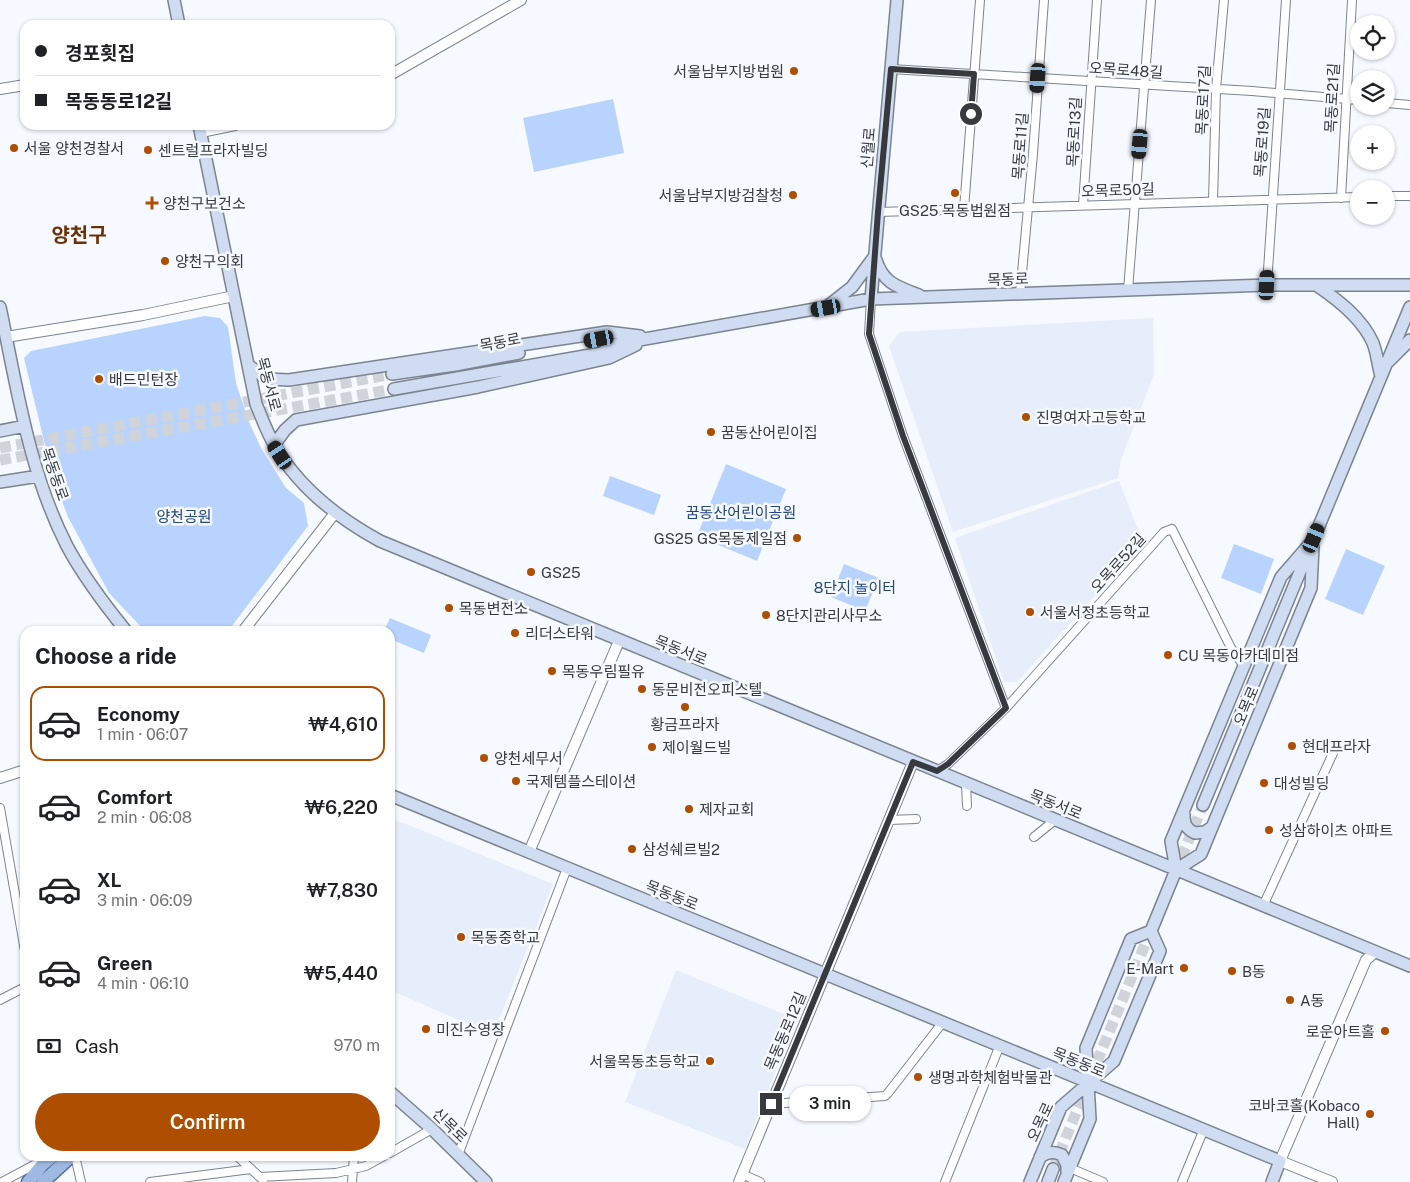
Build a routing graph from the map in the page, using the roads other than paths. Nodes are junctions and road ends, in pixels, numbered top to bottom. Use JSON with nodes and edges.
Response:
{"nodes":[{"id":1,"x":174,"y":0,"type":"edge"},
{"id":2,"x":521,"y":0,"type":"edge"},
{"id":3,"x":897,"y":0,"type":"edge"},
{"id":4,"x":980,"y":0,"type":"edge"},
{"id":5,"x":1044,"y":0,"type":"edge"},
{"id":6,"x":1097,"y":0,"type":"edge"},
{"id":7,"x":1151,"y":0,"type":"edge"},
{"id":8,"x":1224,"y":0,"type":"edge"},
{"id":9,"x":1286,"y":0,"type":"edge"},
{"id":10,"x":1352,"y":0,"type":"edge"},
{"id":11,"x":178,"y":20,"type":"edge"},
{"id":12,"x":891,"y":69,"type":"junction"},
{"id":13,"x":395,"y":72,"type":"edge"},
{"id":14,"x":974,"y":74,"type":"junction"},
{"id":15,"x":1038,"y":78,"type":"junction"},
{"id":16,"x":1091,"y":81,"type":"junction"},
{"id":17,"x":1145,"y":85,"type":"junction"},
{"id":18,"x":20,"y":86,"type":"edge"},
{"id":19,"x":0,"y":89,"type":"edge"},
{"id":20,"x":1216,"y":89,"type":"junction"},
{"id":21,"x":1278,"y":94,"type":"junction"},
{"id":22,"x":1346,"y":99,"type":"junction"},
{"id":23,"x":1350,"y":99,"type":"edge"},
{"id":24,"x":1395,"y":104,"type":"edge"},
{"id":25,"x":1410,"y":105,"type":"edge"},
{"id":26,"x":200,"y":130,"type":"edge"},
{"id":27,"x":1395,"y":196,"type":"edge"},
{"id":28,"x":1410,"y":196,"type":"edge"},
{"id":29,"x":1341,"y":198,"type":"junction"},
{"id":30,"x":1350,"y":198,"type":"edge"},
{"id":31,"x":1272,"y":200,"type":"junction"},
{"id":32,"x":1213,"y":201,"type":"junction"},
{"id":33,"x":1134,"y":204,"type":"junction"},
{"id":34,"x":1083,"y":205,"type":"junction"},
{"id":35,"x":1028,"y":208,"type":"junction"},
{"id":36,"x":964,"y":209,"type":"junction"},
{"id":37,"x":878,"y":212,"type":"junction"},
{"id":38,"x":875,"y":256,"type":"junction"},
{"id":39,"x":1267,"y":285,"type":"junction"},
{"id":40,"x":1316,"y":285,"type":"junction"},
{"id":41,"x":1410,"y":285,"type":"edge"},
{"id":42,"x":1128,"y":290,"type":"junction"},
{"id":43,"x":1020,"y":294,"type":"junction"},
{"id":44,"x":234,"y":296,"type":"junction"},
{"id":45,"x":923,"y":297,"type":"junction"},
{"id":46,"x":871,"y":299,"type":"junction"},
{"id":47,"x":1410,"y":306,"type":"edge"},
{"id":48,"x":0,"y":307,"type":"edge"},
{"id":49,"x":826,"y":308,"type":"junction"},
{"id":50,"x":6,"y":337,"type":"junction"},
{"id":51,"x":652,"y":338,"type":"junction"},
{"id":52,"x":1410,"y":340,"type":"edge"},
{"id":53,"x":611,"y":345,"type":"junction"},
{"id":54,"x":1386,"y":364,"type":"junction"},
{"id":55,"x":248,"y":365,"type":"junction"},
{"id":56,"x":392,"y":374,"type":"tunnel mouth"},
{"id":57,"x":1381,"y":376,"type":"junction"},
{"id":58,"x":394,"y":389,"type":"tunnel mouth"},
{"id":59,"x":25,"y":426,"type":"junction"},
{"id":60,"x":0,"y":431,"type":"edge"},
{"id":61,"x":274,"y":445,"type":"junction"},
{"id":62,"x":39,"y":476,"type":"junction"},
{"id":63,"x":0,"y":482,"type":"edge"},
{"id":64,"x":335,"y":513,"type":"junction"},
{"id":65,"x":1314,"y":538,"type":"junction"},
{"id":66,"x":122,"y":626,"type":"edge"},
{"id":67,"x":247,"y":626,"type":"edge"},
{"id":68,"x":620,"y":641,"type":"junction"},
{"id":69,"x":1244,"y":666,"type":"junction"},
{"id":70,"x":1006,"y":708,"type":"junction"},
{"id":71,"x":1334,"y":751,"type":"dead end"},
{"id":72,"x":913,"y":762,"type":"junction"},
{"id":73,"x":937,"y":771,"type":"junction"},
{"id":74,"x":20,"y":772,"type":"edge"},
{"id":75,"x":0,"y":778,"type":"edge"},
{"id":76,"x":966,"y":784,"type":"junction"},
{"id":77,"x":395,"y":797,"type":"edge"},
{"id":78,"x":967,"y":806,"type":"dead end"},
{"id":79,"x":1203,"y":806,"type":"tunnel mouth"},
{"id":80,"x":0,"y":808,"type":"edge"},
{"id":81,"x":1184,"y":812,"type":"junction"},
{"id":82,"x":889,"y":820,"type":"junction"},
{"id":83,"x":916,"y":820,"type":"dead end"},
{"id":84,"x":1055,"y":820,"type":"junction"},
{"id":85,"x":1212,"y":827,"type":"junction"},
{"id":86,"x":1034,"y":838,"type":"dead end"},
{"id":87,"x":3,"y":844,"type":"edge"},
{"id":88,"x":529,"y":852,"type":"junction"},
{"id":89,"x":567,"y":868,"type":"junction"},
{"id":90,"x":1176,"y":870,"type":"junction"},
{"id":91,"x":1263,"y":906,"type":"junction"},
{"id":92,"x":20,"y":922,"type":"edge"},
{"id":93,"x":1151,"y":931,"type":"junction"},
{"id":94,"x":1375,"y":952,"type":"junction"},
{"id":95,"x":1410,"y":966,"type":"edge"},
{"id":96,"x":825,"y":974,"type":"junction"},
{"id":97,"x":20,"y":990,"type":"edge"},
{"id":98,"x":0,"y":1000,"type":"edge"},
{"id":99,"x":943,"y":1022,"type":"junction"},
{"id":100,"x":1000,"y":1046,"type":"junction"},
{"id":101,"x":1089,"y":1082,"type":"junction"},
{"id":102,"x":395,"y":1096,"type":"edge"},
{"id":103,"x":771,"y":1104,"type":"junction"},
{"id":104,"x":432,"y":1129,"type":"junction"},
{"id":105,"x":1204,"y":1129,"type":"junction"},
{"id":106,"x":395,"y":1150,"type":"edge"},
{"id":107,"x":458,"y":1155,"type":"junction"},
{"id":108,"x":1040,"y":1157,"type":"junction"},
{"id":109,"x":45,"y":1161,"type":"edge"},
{"id":110,"x":47,"y":1161,"type":"edge"},
{"id":111,"x":66,"y":1161,"type":"edge"},
{"id":112,"x":75,"y":1161,"type":"edge"},
{"id":113,"x":243,"y":1161,"type":"edge"},
{"id":114,"x":354,"y":1161,"type":"edge"},
{"id":115,"x":375,"y":1161,"type":"edge"},
{"id":116,"x":1280,"y":1161,"type":"junction"},
{"id":117,"x":252,"y":1169,"type":"junction"},
{"id":118,"x":1053,"y":1169,"type":"tunnel mouth"},
{"id":119,"x":353,"y":1170,"type":"junction"},
{"id":120,"x":1067,"y":1174,"type":"edge"},
{"id":121,"x":741,"y":1178,"type":"edge"},
{"id":122,"x":48,"y":1180,"type":"edge"},
{"id":123,"x":263,"y":1180,"type":"edge"},
{"id":124,"x":2,"y":1182,"type":"edge"},
{"id":125,"x":9,"y":1182,"type":"edge"},
{"id":126,"x":28,"y":1182,"type":"edge"},
{"id":127,"x":81,"y":1182,"type":"edge"},
{"id":128,"x":150,"y":1182,"type":"edge"},
{"id":129,"x":352,"y":1182,"type":"edge"},
{"id":130,"x":486,"y":1182,"type":"edge"},
{"id":131,"x":760,"y":1182,"type":"edge"},
{"id":132,"x":945,"y":1182,"type":"edge"},
{"id":133,"x":1030,"y":1182,"type":"edge"},
{"id":134,"x":1048,"y":1182,"type":"edge"},
{"id":135,"x":1103,"y":1182,"type":"edge"},
{"id":136,"x":1182,"y":1182,"type":"edge"},
{"id":137,"x":1272,"y":1182,"type":"edge"},
{"id":138,"x":1332,"y":1182,"type":"edge"}],
"edges":[{"from":1,"to":11,"type":"main road"},
{"from":2,"to":13,"type":"street"},
{"from":3,"to":12,"type":"main road","name":"신월로"},
{"from":4,"to":14,"type":"street"},
{"from":5,"to":15,"type":"street","name":"목동로11길"},
{"from":6,"to":16,"type":"street","name":"목동로13길"},
{"from":7,"to":17,"type":"street"},
{"from":8,"to":20,"type":"street","name":"목동로17길"},
{"from":9,"to":21,"type":"street","name":"목동로19길"},
{"from":10,"to":22,"type":"street","name":"목동로21길"},
{"from":12,"to":14,"type":"street","name":"오목로48길"},
{"from":12,"to":37,"type":"main road","name":"신월로"},
{"from":14,"to":15,"type":"street","name":"오목로48길"},
{"from":14,"to":36,"type":"street"},
{"from":15,"to":16,"type":"street","name":"오목로48길"},
{"from":15,"to":35,"type":"street","name":"목동로11길"},
{"from":16,"to":17,"type":"street","name":"오목로48길"},
{"from":16,"to":34,"type":"street","name":"목동로13길"},
{"from":17,"to":20,"type":"street","name":"오목로48길"},
{"from":17,"to":33,"type":"street"},
{"from":18,"to":19,"type":"street"},
{"from":20,"to":21,"type":"street","name":"오목로48길"},
{"from":20,"to":32,"type":"street","name":"목동로17길"},
{"from":21,"to":22,"type":"street","name":"오목로48길"},
{"from":21,"to":31,"type":"street","name":"목동로19길"},
{"from":22,"to":23,"type":"street","name":"오목로48길"},
{"from":22,"to":29,"type":"street","name":"목동로21길"},
{"from":24,"to":25,"type":"street"},
{"from":26,"to":44,"type":"main road","name":"목동서로"},
{"from":27,"to":28,"type":"street"},
{"from":29,"to":30,"type":"street","name":"오목로50길"},
{"from":29,"to":31,"type":"street","name":"오목로50길"},
{"from":31,"to":32,"type":"street","name":"오목로50길"},
{"from":31,"to":39,"type":"street","name":"목동로19길"},
{"from":32,"to":33,"type":"street","name":"오목로50길"},
{"from":33,"to":34,"type":"street","name":"오목로50길"},
{"from":33,"to":42,"type":"street"},
{"from":34,"to":35,"type":"street","name":"오목로50길"},
{"from":35,"to":36,"type":"street","name":"오목로50길"},
{"from":35,"to":43,"type":"street","name":"목동로11길"},
{"from":36,"to":37,"type":"street","name":"오목로50길"},
{"from":37,"to":38,"type":"main road","name":"신월로"},
{"from":38,"to":45,"type":"main road"},
{"from":38,"to":46,"type":"main road","name":"신월로"},
{"from":38,"to":49,"type":"main road"},
{"from":39,"to":40,"type":"main road","name":"목동로"},
{"from":39,"to":42,"type":"main road","name":"목동로"},
{"from":40,"to":41,"type":"main road","name":"목동로"},
{"from":40,"to":57,"type":"main road"},
{"from":42,"to":43,"type":"main road","name":"목동로"},
{"from":43,"to":45,"type":"main road","name":"목동로"},
{"from":44,"to":50,"type":"street"},
{"from":44,"to":55,"type":"main road","name":"목동서로"},
{"from":45,"to":46,"type":"main road","name":"목동로"},
{"from":46,"to":49,"type":"main road","name":"목동로"},
{"from":46,"to":70,"type":"street"},
{"from":47,"to":54,"type":"main road","name":"오목로"},
{"from":48,"to":50,"type":"main road","name":"목동동로"},
{"from":49,"to":51,"type":"main road","name":"목동로"},
{"from":50,"to":59,"type":"main road","name":"목동동로"},
{"from":51,"to":53,"type":"main road","name":"목동로"},
{"from":51,"to":55,"type":"main road"},
{"from":51,"to":61,"type":"main road"},
{"from":52,"to":54,"type":"main road"},
{"from":53,"to":56,"type":"main road","name":"목동로"},
{"from":53,"to":58,"type":"main road","name":"목동로"},
{"from":54,"to":57,"type":"main road","name":"오목로"},
{"from":55,"to":61,"type":"main road","name":"목동서로"},
{"from":57,"to":65,"type":"main road","name":"오목로"},
{"from":59,"to":60,"type":"main road"},
{"from":59,"to":62,"type":"main road","name":"목동동로"},
{"from":61,"to":64,"type":"main road","name":"목동서로"},
{"from":62,"to":63,"type":"main road"},
{"from":62,"to":66,"type":"main road","name":"목동동로"},
{"from":64,"to":67,"type":"street"},
{"from":64,"to":68,"type":"main road","name":"목동서로"},
{"from":65,"to":69,"type":"main road","name":"오목로"},
{"from":65,"to":79,"type":"main road","name":"오목로"},
{"from":65,"to":85,"type":"main road","name":"오목로"},
{"from":68,"to":72,"type":"main road","name":"목동서로"},
{"from":68,"to":88,"type":"street"},
{"from":69,"to":70,"type":"street","name":"오목로52길"},
{"from":69,"to":81,"type":"main road","name":"오목로"},
{"from":70,"to":73,"type":"street","name":"오목로52길"},
{"from":71,"to":91,"type":"street"},
{"from":72,"to":73,"type":"main road","name":"목동서로"},
{"from":72,"to":82,"type":"street","name":"목동동로12길"},
{"from":73,"to":76,"type":"main road","name":"목동서로"},
{"from":74,"to":75,"type":"street"},
{"from":76,"to":78,"type":"street"},
{"from":76,"to":84,"type":"main road","name":"목동서로"},
{"from":77,"to":88,"type":"main road","name":"목동동로"},
{"from":80,"to":87,"type":"street"},
{"from":81,"to":85,"type":"main road"},
{"from":81,"to":90,"type":"main road","name":"오목로"},
{"from":82,"to":83,"type":"street"},
{"from":82,"to":96,"type":"street","name":"목동동로12길"},
{"from":84,"to":86,"type":"street"},
{"from":84,"to":90,"type":"main road","name":"목동서로"},
{"from":85,"to":90,"type":"main road","name":"오목로"},
{"from":87,"to":92,"type":"street"},
{"from":88,"to":89,"type":"main road","name":"목동동로"},
{"from":89,"to":96,"type":"main road","name":"목동동로"},
{"from":89,"to":107,"type":"street"},
{"from":90,"to":91,"type":"main road","name":"목동서로"},
{"from":90,"to":93,"type":"main road"},
{"from":91,"to":94,"type":"main road","name":"목동서로"},
{"from":93,"to":101,"type":"main road"},
{"from":93,"to":101,"type":"main road","name":"오목로"},
{"from":94,"to":95,"type":"main road","name":"목동서로"},
{"from":94,"to":116,"type":"street"},
{"from":96,"to":99,"type":"main road","name":"목동동로"},
{"from":96,"to":103,"type":"street","name":"목동동로12길"},
{"from":97,"to":98,"type":"street"},
{"from":99,"to":100,"type":"main road","name":"목동동로"},
{"from":99,"to":103,"type":"street"},
{"from":100,"to":101,"type":"main road","name":"목동동로"},
{"from":100,"to":132,"type":"street"},
{"from":101,"to":105,"type":"main road","name":"목동동로"},
{"from":101,"to":108,"type":"main road","name":"오목로"},
{"from":101,"to":120,"type":"main road"},
{"from":102,"to":104,"type":"main road","name":"신목로"},
{"from":103,"to":121,"type":"street","name":"목동동로12길"},
{"from":104,"to":106,"type":"street"},
{"from":104,"to":107,"type":"main road","name":"신목로"},
{"from":105,"to":116,"type":"main road","name":"목동동로"},
{"from":105,"to":136,"type":"street"},
{"from":107,"to":130,"type":"main road","name":"신목로"},
{"from":108,"to":120,"type":"main road"},
{"from":108,"to":133,"type":"main road","name":"오목로"},
{"from":109,"to":124,"type":"street"},
{"from":110,"to":126,"type":"main road"},
{"from":111,"to":122,"type":"main road"},
{"from":112,"to":127,"type":"street"},
{"from":113,"to":117,"type":"street"},
{"from":114,"to":119,"type":"street"},
{"from":115,"to":119,"type":"street"},
{"from":116,"to":137,"type":"main road"},
{"from":116,"to":138,"type":"street","name":"목동동로"},
{"from":117,"to":123,"type":"street"},
{"from":117,"to":128,"type":"street"},
{"from":118,"to":134,"type":"main road"},
{"from":119,"to":123,"type":"street"},
{"from":119,"to":129,"type":"street"},
{"from":120,"to":135,"type":"street"},
{"from":121,"to":131,"type":"street"},
{"from":124,"to":125,"type":"street"}]}
